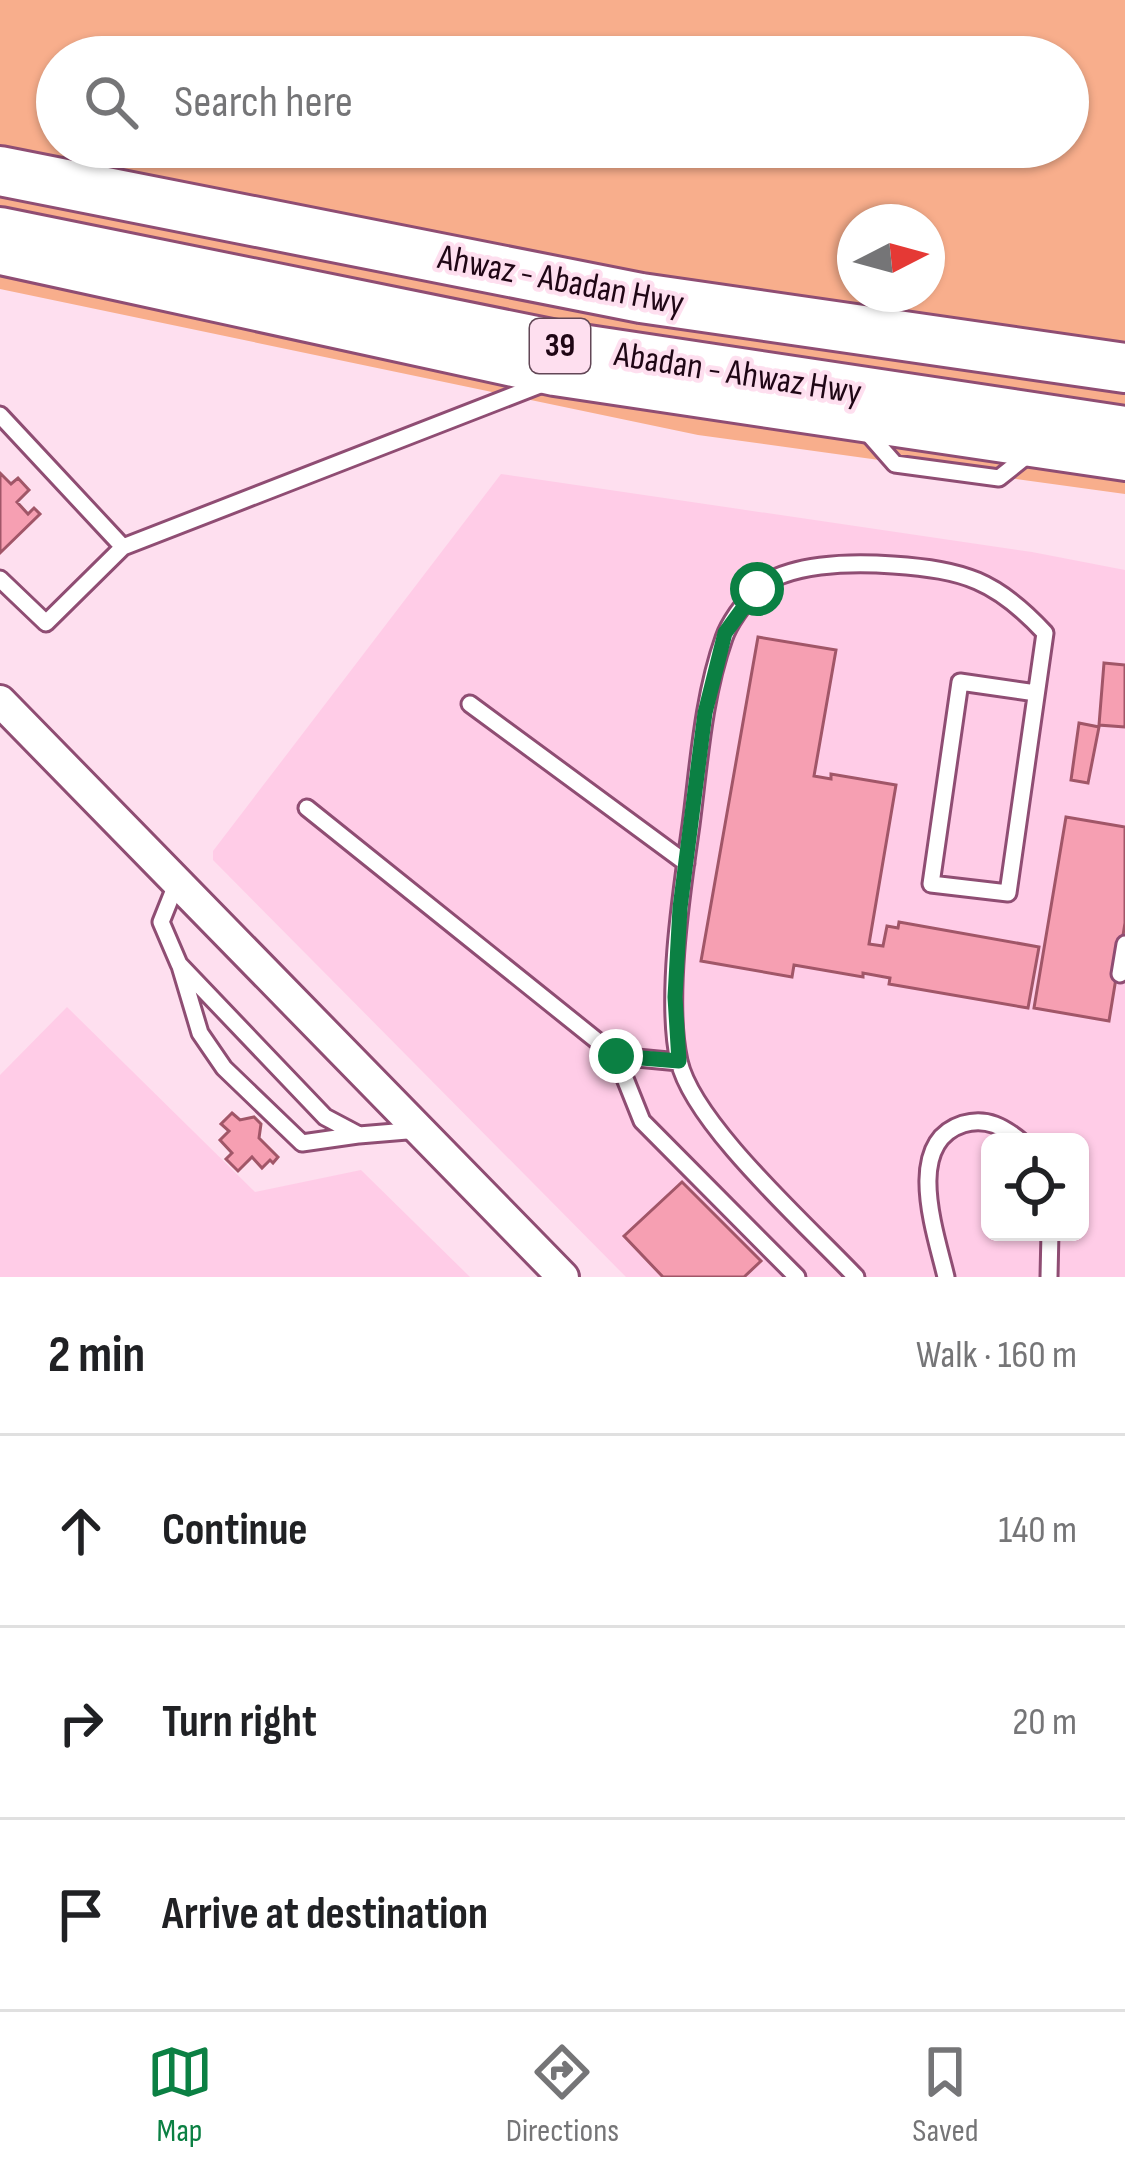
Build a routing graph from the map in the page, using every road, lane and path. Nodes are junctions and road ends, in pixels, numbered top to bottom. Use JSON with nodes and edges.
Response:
{"nodes":[{"id":1,"x":0,"y":171,"type":"edge"},
{"id":2,"x":0,"y":232,"type":"edge"},
{"id":3,"x":0,"y":260,"type":"edge"},
{"id":4,"x":558,"y":363,"type":"junction"},
{"id":5,"x":1125,"y":368,"type":"edge"},
{"id":6,"x":0,"y":415,"type":"edge"},
{"id":7,"x":1125,"y":431,"type":"edge"},
{"id":8,"x":1125,"y":465,"type":"edge"},
{"id":9,"x":123,"y":547,"type":"junction"},
{"id":10,"x":0,"y":579,"type":"edge"},
{"id":11,"x":1036,"y":693,"type":"junction"},
{"id":12,"x":0,"y":701,"type":"edge"},
{"id":13,"x":470,"y":704,"type":"dead end"},
{"id":14,"x":307,"y":808,"type":"dead end"},
{"id":15,"x":686,"y":862,"type":"junction"},
{"id":16,"x":177,"y":882,"type":"junction"},
{"id":17,"x":1125,"y":944,"type":"edge"},
{"id":18,"x":179,"y":964,"type":"junction"},
{"id":19,"x":1120,"y":974,"type":"dead end"},
{"id":20,"x":616,"y":1056,"type":"junction"},
{"id":21,"x":679,"y":1061,"type":"junction"},
{"id":22,"x":419,"y":1130,"type":"junction"},
{"id":23,"x":1008,"y":1133,"type":"edge"},
{"id":24,"x":359,"y":1135,"type":"junction"},
{"id":25,"x":1051,"y":1241,"type":"edge"},
{"id":26,"x":563,"y":1277,"type":"edge"},
{"id":27,"x":797,"y":1277,"type":"edge"},
{"id":28,"x":856,"y":1277,"type":"edge"},
{"id":29,"x":946,"y":1277,"type":"edge"},
{"id":30,"x":1049,"y":1277,"type":"edge"}],
"edges":[{"from":1,"to":5,"type":"highway","name":"Ahwaz - Abadan Hwy","number":"39"},
{"from":2,"to":4,"type":"highway","name":"Abadan - Ahwaz Hwy","number":"39"},
{"from":3,"to":4,"type":"street"},
{"from":4,"to":7,"type":"highway","name":"Abadan - Ahwaz Hwy","number":"39"},
{"from":4,"to":8,"type":"street"},
{"from":4,"to":9,"type":"lane"},
{"from":6,"to":9,"type":"lane"},
{"from":9,"to":10,"type":"lane"},
{"from":11,"to":11,"type":"lane"},
{"from":11,"to":15,"type":"lane"},
{"from":12,"to":16,"type":"street"},
{"from":13,"to":15,"type":"lane"},
{"from":14,"to":20,"type":"lane"},
{"from":15,"to":21,"type":"lane"},
{"from":16,"to":18,"type":"lane"},
{"from":16,"to":22,"type":"street"},
{"from":17,"to":19,"type":"lane"},
{"from":18,"to":24,"type":"lane"},
{"from":18,"to":24,"type":"lane"},
{"from":20,"to":21,"type":"lane"},
{"from":20,"to":27,"type":"lane"},
{"from":21,"to":28,"type":"lane"},
{"from":22,"to":24,"type":"lane"},
{"from":22,"to":26,"type":"street"},
{"from":23,"to":29,"type":"lane"},
{"from":25,"to":30,"type":"lane"}]}
